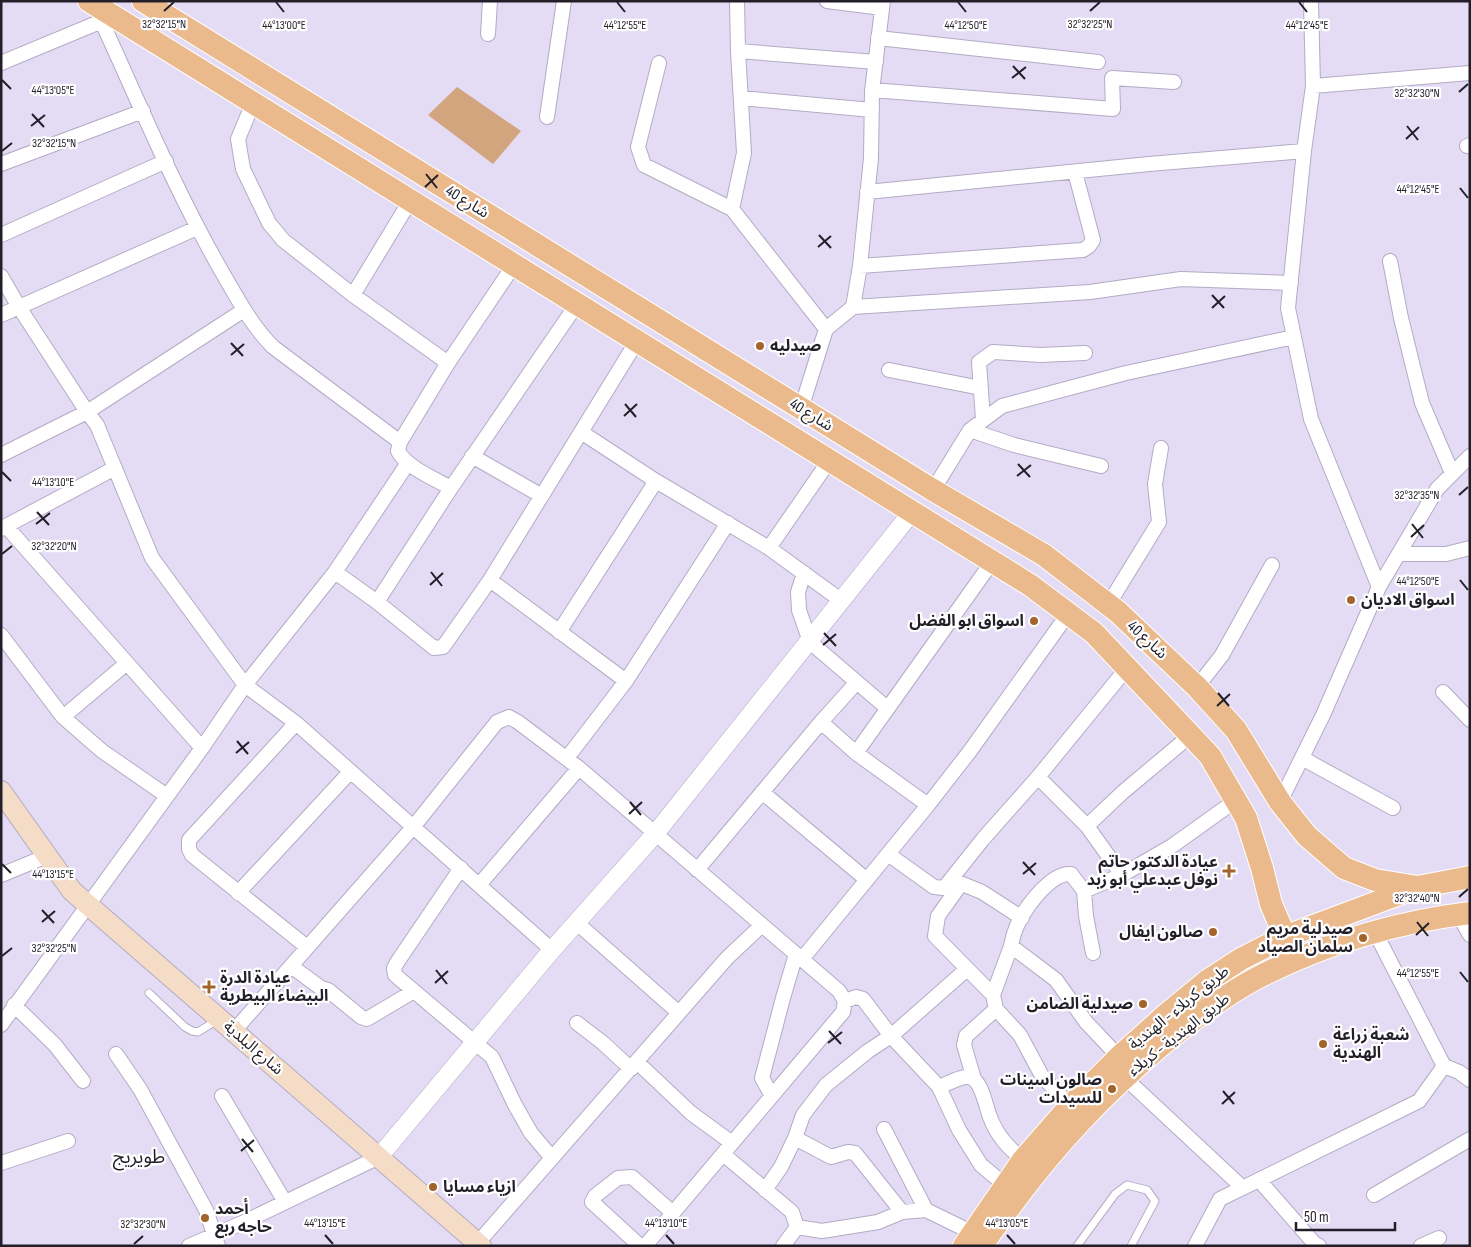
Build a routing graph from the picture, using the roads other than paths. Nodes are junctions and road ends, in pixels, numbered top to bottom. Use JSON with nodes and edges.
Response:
{"nodes":[{"id":1,"x":143,"y":1,"type":"edge"},
{"id":2,"x":490,"y":1,"type":"edge"},
{"id":3,"x":564,"y":1,"type":"edge"},
{"id":4,"x":737,"y":1,"type":"edge"},
{"id":5,"x":827,"y":1,"type":"edge"},
{"id":6,"x":1311,"y":1,"type":"edge"},
{"id":7,"x":882,"y":4,"type":"edge"},
{"id":8,"x":95,"y":9,"type":"edge"},
{"id":9,"x":488,"y":34,"type":"dead end"},
{"id":10,"x":878,"y":38,"type":"junction"},
{"id":11,"x":738,"y":51,"type":"junction"},
{"id":12,"x":876,"y":62,"type":"junction"},
{"id":13,"x":1098,"y":62,"type":"dead end"},
{"id":14,"x":1,"y":63,"type":"edge"},
{"id":15,"x":659,"y":63,"type":"dead end"},
{"id":16,"x":1470,"y":73,"type":"edge"},
{"id":17,"x":1174,"y":82,"type":"dead end"},
{"id":18,"x":1313,"y":86,"type":"junction"},
{"id":19,"x":872,"y":90,"type":"junction"},
{"id":20,"x":741,"y":98,"type":"junction"},
{"id":21,"x":253,"y":103,"type":"junction"},
{"id":22,"x":872,"y":110,"type":"junction"},
{"id":23,"x":143,"y":112,"type":"junction"},
{"id":24,"x":323,"y":112,"type":"junction"},
{"id":25,"x":547,"y":117,"type":"dead end"},
{"id":26,"x":308,"y":137,"type":"junction"},
{"id":27,"x":382,"y":149,"type":"junction"},
{"id":28,"x":1304,"y":151,"type":"junction"},
{"id":29,"x":166,"y":160,"type":"junction"},
{"id":30,"x":1,"y":164,"type":"edge"},
{"id":31,"x":1075,"y":172,"type":"junction"},
{"id":32,"x":367,"y":174,"type":"junction"},
{"id":33,"x":867,"y":192,"type":"junction"},
{"id":34,"x":410,"y":201,"type":"junction"},
{"id":35,"x":732,"y":209,"type":"junction"},
{"id":36,"x":197,"y":228,"type":"junction"},
{"id":37,"x":1,"y":235,"type":"edge"},
{"id":38,"x":1390,"y":261,"type":"dead end"},
{"id":39,"x":514,"y":265,"type":"junction"},
{"id":40,"x":860,"y":266,"type":"junction"},
{"id":41,"x":1,"y":276,"type":"edge"},
{"id":42,"x":1291,"y":283,"type":"junction"},
{"id":43,"x":353,"y":295,"type":"junction"},
{"id":44,"x":577,"y":304,"type":"junction"},
{"id":45,"x":19,"y":307,"type":"junction"},
{"id":46,"x":853,"y":307,"type":"junction"},
{"id":47,"x":244,"y":310,"type":"junction"},
{"id":48,"x":1,"y":315,"type":"edge"},
{"id":49,"x":826,"y":329,"type":"junction"},
{"id":50,"x":1294,"y":337,"type":"junction"},
{"id":51,"x":637,"y":341,"type":"junction"},
{"id":52,"x":1085,"y":353,"type":"dead end"},
{"id":53,"x":448,"y":363,"type":"junction"},
{"id":54,"x":889,"y":370,"type":"dead end"},
{"id":55,"x":981,"y":388,"type":"junction"},
{"id":56,"x":801,"y":409,"type":"junction"},
{"id":57,"x":87,"y":412,"type":"junction"},
{"id":58,"x":983,"y":420,"type":"junction"},
{"id":59,"x":970,"y":430,"type":"junction"},
{"id":60,"x":581,"y":432,"type":"junction"},
{"id":61,"x":400,"y":442,"type":"junction"},
{"id":62,"x":1161,"y":448,"type":"dead end"},
{"id":63,"x":2,"y":453,"type":"edge"},
{"id":64,"x":472,"y":456,"type":"junction"},
{"id":65,"x":1470,"y":456,"type":"edge"},
{"id":66,"x":829,"y":460,"type":"junction"},
{"id":67,"x":408,"y":463,"type":"junction"},
{"id":68,"x":1102,"y":466,"type":"dead end"},
{"id":69,"x":115,"y":468,"type":"junction"},
{"id":70,"x":1452,"y":473,"type":"junction"},
{"id":71,"x":656,"y":481,"type":"junction"},
{"id":72,"x":450,"y":488,"type":"junction"},
{"id":73,"x":933,"y":490,"type":"junction"},
{"id":74,"x":542,"y":496,"type":"junction"},
{"id":75,"x":912,"y":512,"type":"junction"},
{"id":76,"x":728,"y":523,"type":"junction"},
{"id":77,"x":4,"y":528,"type":"edge"},
{"id":78,"x":770,"y":548,"type":"junction"},
{"id":79,"x":1470,"y":548,"type":"edge"},
{"id":80,"x":1399,"y":554,"type":"junction"},
{"id":81,"x":992,"y":562,"type":"junction"},
{"id":82,"x":1272,"y":565,"type":"dead end"},
{"id":83,"x":335,"y":572,"type":"junction"},
{"id":84,"x":804,"y":573,"type":"junction"},
{"id":85,"x":490,"y":580,"type":"junction"},
{"id":86,"x":1379,"y":587,"type":"junction"},
{"id":87,"x":842,"y":601,"type":"junction"},
{"id":88,"x":377,"y":602,"type":"junction"},
{"id":89,"x":1108,"y":604,"type":"junction"},
{"id":90,"x":1068,"y":614,"type":"junction"},
{"id":91,"x":559,"y":632,"type":"junction"},
{"id":92,"x":1,"y":636,"type":"edge"},
{"id":93,"x":810,"y":642,"type":"junction"},
{"id":94,"x":127,"y":664,"type":"junction"},
{"id":95,"x":1127,"y":668,"type":"junction"},
{"id":96,"x":626,"y":681,"type":"junction"},
{"id":97,"x":857,"y":682,"type":"junction"},
{"id":98,"x":245,"y":685,"type":"junction"},
{"id":99,"x":1197,"y":687,"type":"junction"},
{"id":100,"x":1444,"y":692,"type":"dead end"},
{"id":101,"x":887,"y":708,"type":"junction"},
{"id":102,"x":63,"y":717,"type":"junction"},
{"id":103,"x":1470,"y":720,"type":"edge"},
{"id":104,"x":821,"y":722,"type":"junction"},
{"id":105,"x":296,"y":723,"type":"junction"},
{"id":106,"x":1236,"y":730,"type":"junction"},
{"id":107,"x":1191,"y":735,"type":"junction"},
{"id":108,"x":202,"y":748,"type":"junction"},
{"id":109,"x":856,"y":753,"type":"junction"},
{"id":110,"x":1210,"y":756,"type":"junction"},
{"id":111,"x":567,"y":758,"type":"junction"},
{"id":112,"x":1302,"y":758,"type":"junction"},
{"id":113,"x":579,"y":768,"type":"junction"},
{"id":114,"x":350,"y":772,"type":"junction"},
{"id":115,"x":1038,"y":777,"type":"junction"},
{"id":116,"x":1,"y":791,"type":"edge"},
{"id":117,"x":762,"y":792,"type":"junction"},
{"id":118,"x":167,"y":796,"type":"junction"},
{"id":119,"x":1235,"y":801,"type":"junction"},
{"id":120,"x":1280,"y":802,"type":"junction"},
{"id":121,"x":928,"y":806,"type":"junction"},
{"id":122,"x":1393,"y":808,"type":"dead end"},
{"id":123,"x":414,"y":826,"type":"junction"},
{"id":124,"x":1087,"y":826,"type":"junction"},
{"id":125,"x":655,"y":834,"type":"junction"},
{"id":126,"x":888,"y":854,"type":"junction"},
{"id":127,"x":47,"y":856,"type":"junction"},
{"id":128,"x":461,"y":868,"type":"junction"},
{"id":129,"x":697,"y":870,"type":"junction"},
{"id":130,"x":1,"y":875,"type":"edge"},
{"id":131,"x":1122,"y":875,"type":"junction"},
{"id":132,"x":1470,"y":877,"type":"edge"},
{"id":133,"x":867,"y":880,"type":"junction"},
{"id":134,"x":956,"y":882,"type":"junction"},
{"id":135,"x":478,"y":885,"type":"junction"},
{"id":136,"x":1418,"y":887,"type":"junction"},
{"id":137,"x":1084,"y":891,"type":"junction"},
{"id":138,"x":238,"y":893,"type":"junction"},
{"id":139,"x":88,"y":904,"type":"junction"},
{"id":140,"x":1464,"y":914,"type":"edge"},
{"id":141,"x":1022,"y":918,"type":"junction"},
{"id":142,"x":577,"y":924,"type":"junction"},
{"id":143,"x":762,"y":925,"type":"junction"},
{"id":144,"x":1375,"y":932,"type":"junction"},
{"id":145,"x":1470,"y":935,"type":"edge"},
{"id":146,"x":1284,"y":937,"type":"junction"},
{"id":147,"x":1011,"y":946,"type":"junction"},
{"id":148,"x":307,"y":947,"type":"junction"},
{"id":149,"x":552,"y":950,"type":"junction"},
{"id":150,"x":1093,"y":953,"type":"dead end"},
{"id":151,"x":799,"y":957,"type":"junction"},
{"id":152,"x":1295,"y":960,"type":"junction"},
{"id":153,"x":291,"y":966,"type":"junction"},
{"id":154,"x":967,"y":969,"type":"junction"},
{"id":155,"x":1226,"y":970,"type":"junction"},
{"id":156,"x":1238,"y":990,"type":"junction"},
{"id":157,"x":414,"y":992,"type":"junction"},
{"id":158,"x":149,"y":993,"type":"dead end"},
{"id":159,"x":845,"y":1001,"type":"junction"},
{"id":160,"x":994,"y":1002,"type":"junction"},
{"id":161,"x":14,"y":1005,"type":"junction"},
{"id":162,"x":680,"y":1013,"type":"junction"},
{"id":163,"x":3,"y":1019,"type":"edge"},
{"id":164,"x":577,"y":1023,"type":"dead end"},
{"id":165,"x":227,"y":1025,"type":"junction"},
{"id":166,"x":891,"y":1036,"type":"junction"},
{"id":167,"x":476,"y":1042,"type":"junction"},
{"id":168,"x":116,"y":1054,"type":"dead end"},
{"id":169,"x":634,"y":1065,"type":"junction"},
{"id":170,"x":1444,"y":1066,"type":"junction"},
{"id":171,"x":1121,"y":1067,"type":"junction"},
{"id":172,"x":1466,"y":1072,"type":"edge"},
{"id":173,"x":974,"y":1079,"type":"junction"},
{"id":174,"x":83,"y":1081,"type":"dead end"},
{"id":175,"x":939,"y":1087,"type":"junction"},
{"id":176,"x":222,"y":1096,"type":"dead end"},
{"id":177,"x":772,"y":1096,"type":"junction"},
{"id":178,"x":1070,"y":1106,"type":"junction"},
{"id":179,"x":884,"y":1129,"type":"dead end"},
{"id":180,"x":795,"y":1138,"type":"junction"},
{"id":181,"x":1470,"y":1138,"type":"edge"},
{"id":182,"x":68,"y":1142,"type":"dead end"},
{"id":183,"x":728,"y":1148,"type":"junction"},
{"id":184,"x":379,"y":1157,"type":"junction"},
{"id":185,"x":552,"y":1158,"type":"junction"},
{"id":186,"x":1023,"y":1160,"type":"junction"},
{"id":187,"x":1,"y":1163,"type":"edge"},
{"id":188,"x":1259,"y":1180,"type":"junction"},
{"id":189,"x":1006,"y":1184,"type":"junction"},
{"id":190,"x":1243,"y":1188,"type":"junction"},
{"id":191,"x":765,"y":1190,"type":"junction"},
{"id":192,"x":1374,"y":1195,"type":"dead end"},
{"id":193,"x":285,"y":1202,"type":"junction"},
{"id":194,"x":926,"y":1210,"type":"junction"},
{"id":195,"x":902,"y":1212,"type":"junction"},
{"id":196,"x":672,"y":1214,"type":"junction"},
{"id":197,"x":797,"y":1227,"type":"junction"},
{"id":198,"x":1439,"y":1238,"type":"dead end"},
{"id":199,"x":216,"y":1240,"type":"edge"},
{"id":200,"x":973,"y":1241,"type":"edge"},
{"id":201,"x":478,"y":1245,"type":"edge"},
{"id":202,"x":189,"y":1246,"type":"edge"},
{"id":203,"x":640,"y":1246,"type":"edge"},
{"id":204,"x":645,"y":1246,"type":"edge"},
{"id":205,"x":783,"y":1246,"type":"edge"},
{"id":206,"x":1077,"y":1246,"type":"edge"},
{"id":207,"x":1131,"y":1246,"type":"edge"},
{"id":208,"x":1195,"y":1246,"type":"edge"},
{"id":209,"x":1318,"y":1246,"type":"edge"},
{"id":210,"x":1421,"y":1246,"type":"edge"}],
"edges":[{"from":1,"to":24,"type":"main road","name":"شارع 40"},
{"from":2,"to":9,"type":"street"},
{"from":3,"to":25,"type":"street"},
{"from":4,"to":11,"type":"street"},
{"from":5,"to":7,"type":"street"},
{"from":6,"to":18,"type":"street"},
{"from":7,"to":10,"type":"street"},
{"from":8,"to":14,"type":"street"},
{"from":8,"to":21,"type":"main road","name":"شارع 40"},
{"from":8,"to":23,"type":"street"},
{"from":10,"to":12,"type":"street"},
{"from":10,"to":13,"type":"street"},
{"from":11,"to":12,"type":"street"},
{"from":11,"to":20,"type":"street"},
{"from":12,"to":19,"type":"street"},
{"from":15,"to":35,"type":"street"},
{"from":16,"to":18,"type":"street"},
{"from":17,"to":19,"type":"street"},
{"from":18,"to":28,"type":"street"},
{"from":19,"to":22,"type":"street"},
{"from":20,"to":22,"type":"street"},
{"from":20,"to":35,"type":"street"},
{"from":21,"to":26,"type":"main road","name":"شارع 40"},
{"from":21,"to":43,"type":"street"},
{"from":22,"to":33,"type":"street"},
{"from":23,"to":29,"type":"street"},
{"from":23,"to":30,"type":"street"},
{"from":24,"to":26,"type":"main road"},
{"from":24,"to":27,"type":"main road","name":"شارع 40"},
{"from":26,"to":32,"type":"main road","name":"شارع 40"},
{"from":27,"to":32,"type":"main road"},
{"from":27,"to":56,"type":"main road","name":"شارع 40"},
{"from":28,"to":31,"type":"street"},
{"from":28,"to":42,"type":"street"},
{"from":29,"to":36,"type":"street"},
{"from":29,"to":37,"type":"street"},
{"from":31,"to":33,"type":"street"},
{"from":31,"to":40,"type":"street"},
{"from":32,"to":34,"type":"main road","name":"شارع 40"},
{"from":33,"to":40,"type":"street"},
{"from":34,"to":39,"type":"main road","name":"شارع 40"},
{"from":34,"to":43,"type":"street"},
{"from":35,"to":49,"type":"street"},
{"from":36,"to":45,"type":"street"},
{"from":36,"to":47,"type":"street"},
{"from":38,"to":70,"type":"street"},
{"from":39,"to":44,"type":"main road","name":"شارع 40"},
{"from":39,"to":53,"type":"street"},
{"from":40,"to":46,"type":"street"},
{"from":41,"to":45,"type":"street"},
{"from":42,"to":46,"type":"street"},
{"from":42,"to":50,"type":"street"},
{"from":43,"to":53,"type":"street"},
{"from":44,"to":51,"type":"main road","name":"شارع 40"},
{"from":44,"to":64,"type":"street"},
{"from":45,"to":48,"type":"street"},
{"from":45,"to":57,"type":"street"},
{"from":46,"to":49,"type":"street"},
{"from":47,"to":57,"type":"street"},
{"from":47,"to":61,"type":"street"},
{"from":49,"to":56,"type":"street"},
{"from":50,"to":58,"type":"street"},
{"from":50,"to":86,"type":"street"},
{"from":51,"to":60,"type":"street"},
{"from":51,"to":66,"type":"main road","name":"شارع 40"},
{"from":52,"to":55,"type":"street"},
{"from":53,"to":61,"type":"street"},
{"from":54,"to":55,"type":"street"},
{"from":55,"to":58,"type":"street"},
{"from":56,"to":73,"type":"main road","name":"شارع 40"},
{"from":57,"to":63,"type":"street"},
{"from":57,"to":69,"type":"street"},
{"from":58,"to":59,"type":"street"},
{"from":59,"to":68,"type":"street"},
{"from":59,"to":73,"type":"street"},
{"from":60,"to":71,"type":"street"},
{"from":60,"to":74,"type":"street"},
{"from":61,"to":67,"type":"street"},
{"from":62,"to":89,"type":"street"},
{"from":64,"to":72,"type":"street"},
{"from":64,"to":74,"type":"street"},
{"from":65,"to":70,"type":"street"},
{"from":66,"to":75,"type":"main road","name":"شارع 40"},
{"from":66,"to":78,"type":"street"},
{"from":67,"to":72,"type":"street"},
{"from":67,"to":83,"type":"street"},
{"from":69,"to":77,"type":"street"},
{"from":69,"to":98,"type":"street"},
{"from":70,"to":80,"type":"street"},
{"from":71,"to":76,"type":"street"},
{"from":71,"to":91,"type":"street"},
{"from":72,"to":88,"type":"street"},
{"from":73,"to":89,"type":"main road","name":"شارع 40"},
{"from":74,"to":85,"type":"street"},
{"from":75,"to":81,"type":"main road","name":"شارع 40"},
{"from":75,"to":87,"type":"street"},
{"from":76,"to":78,"type":"street"},
{"from":76,"to":96,"type":"street"},
{"from":77,"to":94,"type":"street"},
{"from":78,"to":84,"type":"street"},
{"from":79,"to":80,"type":"street"},
{"from":80,"to":86,"type":"street"},
{"from":81,"to":90,"type":"main road","name":"شارع 40"},
{"from":81,"to":101,"type":"street"},
{"from":82,"to":99,"type":"street"},
{"from":83,"to":88,"type":"street"},
{"from":83,"to":98,"type":"street"},
{"from":84,"to":87,"type":"street"},
{"from":84,"to":93,"type":"street"},
{"from":85,"to":88,"type":"street"},
{"from":85,"to":91,"type":"street"},
{"from":86,"to":112,"type":"street"},
{"from":87,"to":93,"type":"street"},
{"from":89,"to":99,"type":"main road","name":"شارع 40"},
{"from":90,"to":95,"type":"main road","name":"شارع 40"},
{"from":90,"to":121,"type":"street"},
{"from":91,"to":96,"type":"street"},
{"from":92,"to":102,"type":"street"},
{"from":93,"to":97,"type":"street"},
{"from":93,"to":125,"type":"street"},
{"from":94,"to":102,"type":"street"},
{"from":94,"to":108,"type":"street"},
{"from":95,"to":107,"type":"main road","name":"شارع 40"},
{"from":95,"to":115,"type":"street"},
{"from":96,"to":111,"type":"street"},
{"from":97,"to":101,"type":"street"},
{"from":97,"to":104,"type":"street"},
{"from":98,"to":105,"type":"street"},
{"from":98,"to":108,"type":"street"},
{"from":99,"to":106,"type":"main road","name":"شارع 40"},
{"from":100,"to":103,"type":"street"},
{"from":101,"to":109,"type":"street"},
{"from":102,"to":118,"type":"street"},
{"from":104,"to":109,"type":"street"},
{"from":104,"to":117,"type":"street"},
{"from":105,"to":114,"type":"street"},
{"from":105,"to":138,"type":"street"},
{"from":106,"to":110,"type":"main road"},
{"from":106,"to":120,"type":"main road","name":"شارع 40"},
{"from":107,"to":110,"type":"main road","name":"شارع 40"},
{"from":107,"to":124,"type":"street"},
{"from":108,"to":118,"type":"street"},
{"from":109,"to":121,"type":"street"},
{"from":110,"to":119,"type":"main road","name":"شارع 40"},
{"from":111,"to":113,"type":"street"},
{"from":111,"to":123,"type":"street"},
{"from":112,"to":120,"type":"street"},
{"from":112,"to":122,"type":"street"},
{"from":113,"to":125,"type":"street"},
{"from":113,"to":135,"type":"street"},
{"from":114,"to":123,"type":"street"},
{"from":114,"to":138,"type":"street"},
{"from":115,"to":124,"type":"street"},
{"from":115,"to":134,"type":"street"},
{"from":116,"to":127,"type":"main road","name":"شارع البلدية"},
{"from":117,"to":129,"type":"street"},
{"from":117,"to":133,"type":"street"},
{"from":118,"to":139,"type":"street"},
{"from":119,"to":131,"type":"street"},
{"from":119,"to":146,"type":"main road","name":"شارع 40"},
{"from":120,"to":136,"type":"main road","name":"شارع 40"},
{"from":121,"to":126,"type":"street"},
{"from":123,"to":128,"type":"street"},
{"from":123,"to":148,"type":"street"},
{"from":124,"to":131,"type":"street"},
{"from":125,"to":129,"type":"street"},
{"from":125,"to":142,"type":"street"},
{"from":126,"to":133,"type":"street"},
{"from":126,"to":134,"type":"street"},
{"from":127,"to":130,"type":"street"},
{"from":127,"to":139,"type":"main road","name":"شارع البلدية"},
{"from":128,"to":135,"type":"street"},
{"from":128,"to":157,"type":"street"},
{"from":129,"to":143,"type":"street"},
{"from":131,"to":137,"type":"street"},
{"from":132,"to":136,"type":"main road","name":"طريق كربلاء - الهندية"},
{"from":133,"to":151,"type":"street"},
{"from":134,"to":141,"type":"street"},
{"from":134,"to":154,"type":"street"},
{"from":135,"to":149,"type":"street"},
{"from":136,"to":146,"type":"main road","name":"طريق كربلاء - الهندية"},
{"from":137,"to":141,"type":"street"},
{"from":137,"to":150,"type":"street"},
{"from":138,"to":148,"type":"street"},
{"from":139,"to":161,"type":"street"},
{"from":139,"to":165,"type":"main road","name":"شارع البلدية"},
{"from":140,"to":144,"type":"main road","name":"طريق الهندية - كربلاء"},
{"from":140,"to":145,"type":"street"},
{"from":141,"to":147,"type":"street"},
{"from":142,"to":149,"type":"street"},
{"from":142,"to":162,"type":"street"},
{"from":143,"to":151,"type":"street"},
{"from":143,"to":162,"type":"street"},
{"from":144,"to":152,"type":"main road","name":"طريق الهندية - كربلاء"},
{"from":144,"to":170,"type":"street"},
{"from":146,"to":152,"type":"main road","name":"شارع 40"},
{"from":146,"to":155,"type":"main road","name":"طريق كربلاء - الهندية"},
{"from":147,"to":160,"type":"street"},
{"from":147,"to":171,"type":"street"},
{"from":148,"to":153,"type":"street"},
{"from":149,"to":167,"type":"street"},
{"from":151,"to":159,"type":"street"},
{"from":151,"to":177,"type":"street"},
{"from":152,"to":156,"type":"main road","name":"طريق الهندية - كربلاء"},
{"from":153,"to":157,"type":"street"},
{"from":153,"to":165,"type":"street"},
{"from":154,"to":160,"type":"street"},
{"from":154,"to":166,"type":"street"},
{"from":155,"to":156,"type":"main road"},
{"from":155,"to":171,"type":"main road","name":"طريق كربلاء - الهندية"},
{"from":156,"to":171,"type":"main road","name":"طريق الهندية - كربلاء"},
{"from":157,"to":167,"type":"street"},
{"from":158,"to":165,"type":"lane"},
{"from":159,"to":166,"type":"street"},
{"from":159,"to":177,"type":"street"},
{"from":160,"to":173,"type":"street"},
{"from":160,"to":178,"type":"street"},
{"from":161,"to":163,"type":"street"},
{"from":161,"to":174,"type":"street"},
{"from":162,"to":169,"type":"street"},
{"from":164,"to":169,"type":"street"},
{"from":165,"to":184,"type":"main road","name":"شارع البلدية"},
{"from":166,"to":175,"type":"street"},
{"from":166,"to":180,"type":"street"},
{"from":167,"to":184,"type":"street"},
{"from":167,"to":185,"type":"street"},
{"from":168,"to":199,"type":"street"},
{"from":169,"to":183,"type":"street"},
{"from":169,"to":185,"type":"street"},
{"from":170,"to":172,"type":"street"},
{"from":170,"to":188,"type":"street"},
{"from":171,"to":178,"type":"main road","name":"طريق كربلاء - الهندية"},
{"from":171,"to":190,"type":"street"},
{"from":171,"to":200,"type":"main road","name":"طريق الهندية - كربلاء"},
{"from":173,"to":175,"type":"street"},
{"from":173,"to":186,"type":"street"},
{"from":175,"to":189,"type":"street"},
{"from":176,"to":193,"type":"street"},
{"from":177,"to":183,"type":"street"},
{"from":178,"to":186,"type":"main road","name":"طريق كربلاء - الهندية"},
{"from":179,"to":194,"type":"street"},
{"from":180,"to":191,"type":"street"},
{"from":180,"to":195,"type":"street"},
{"from":181,"to":192,"type":"street"},
{"from":182,"to":187,"type":"street"},
{"from":183,"to":191,"type":"street"},
{"from":183,"to":196,"type":"street"},
{"from":184,"to":193,"type":"street"},
{"from":184,"to":201,"type":"main road","name":"شارع البلدية"},
{"from":185,"to":201,"type":"street"},
{"from":186,"to":189,"type":"main road","name":"طريق كربلاء - الهندية"},
{"from":188,"to":190,"type":"street"},
{"from":188,"to":209,"type":"street"},
{"from":189,"to":200,"type":"main road","name":"طريق كربلاء - الهندية"},
{"from":190,"to":208,"type":"street"},
{"from":191,"to":197,"type":"street"},
{"from":193,"to":199,"type":"street"},
{"from":194,"to":195,"type":"street"},
{"from":194,"to":200,"type":"street"},
{"from":195,"to":197,"type":"street"},
{"from":196,"to":203,"type":"street"},
{"from":196,"to":204,"type":"street"},
{"from":197,"to":205,"type":"street"},
{"from":198,"to":210,"type":"street"},
{"from":199,"to":202,"type":"street"},
{"from":206,"to":207,"type":"lane"}]}
